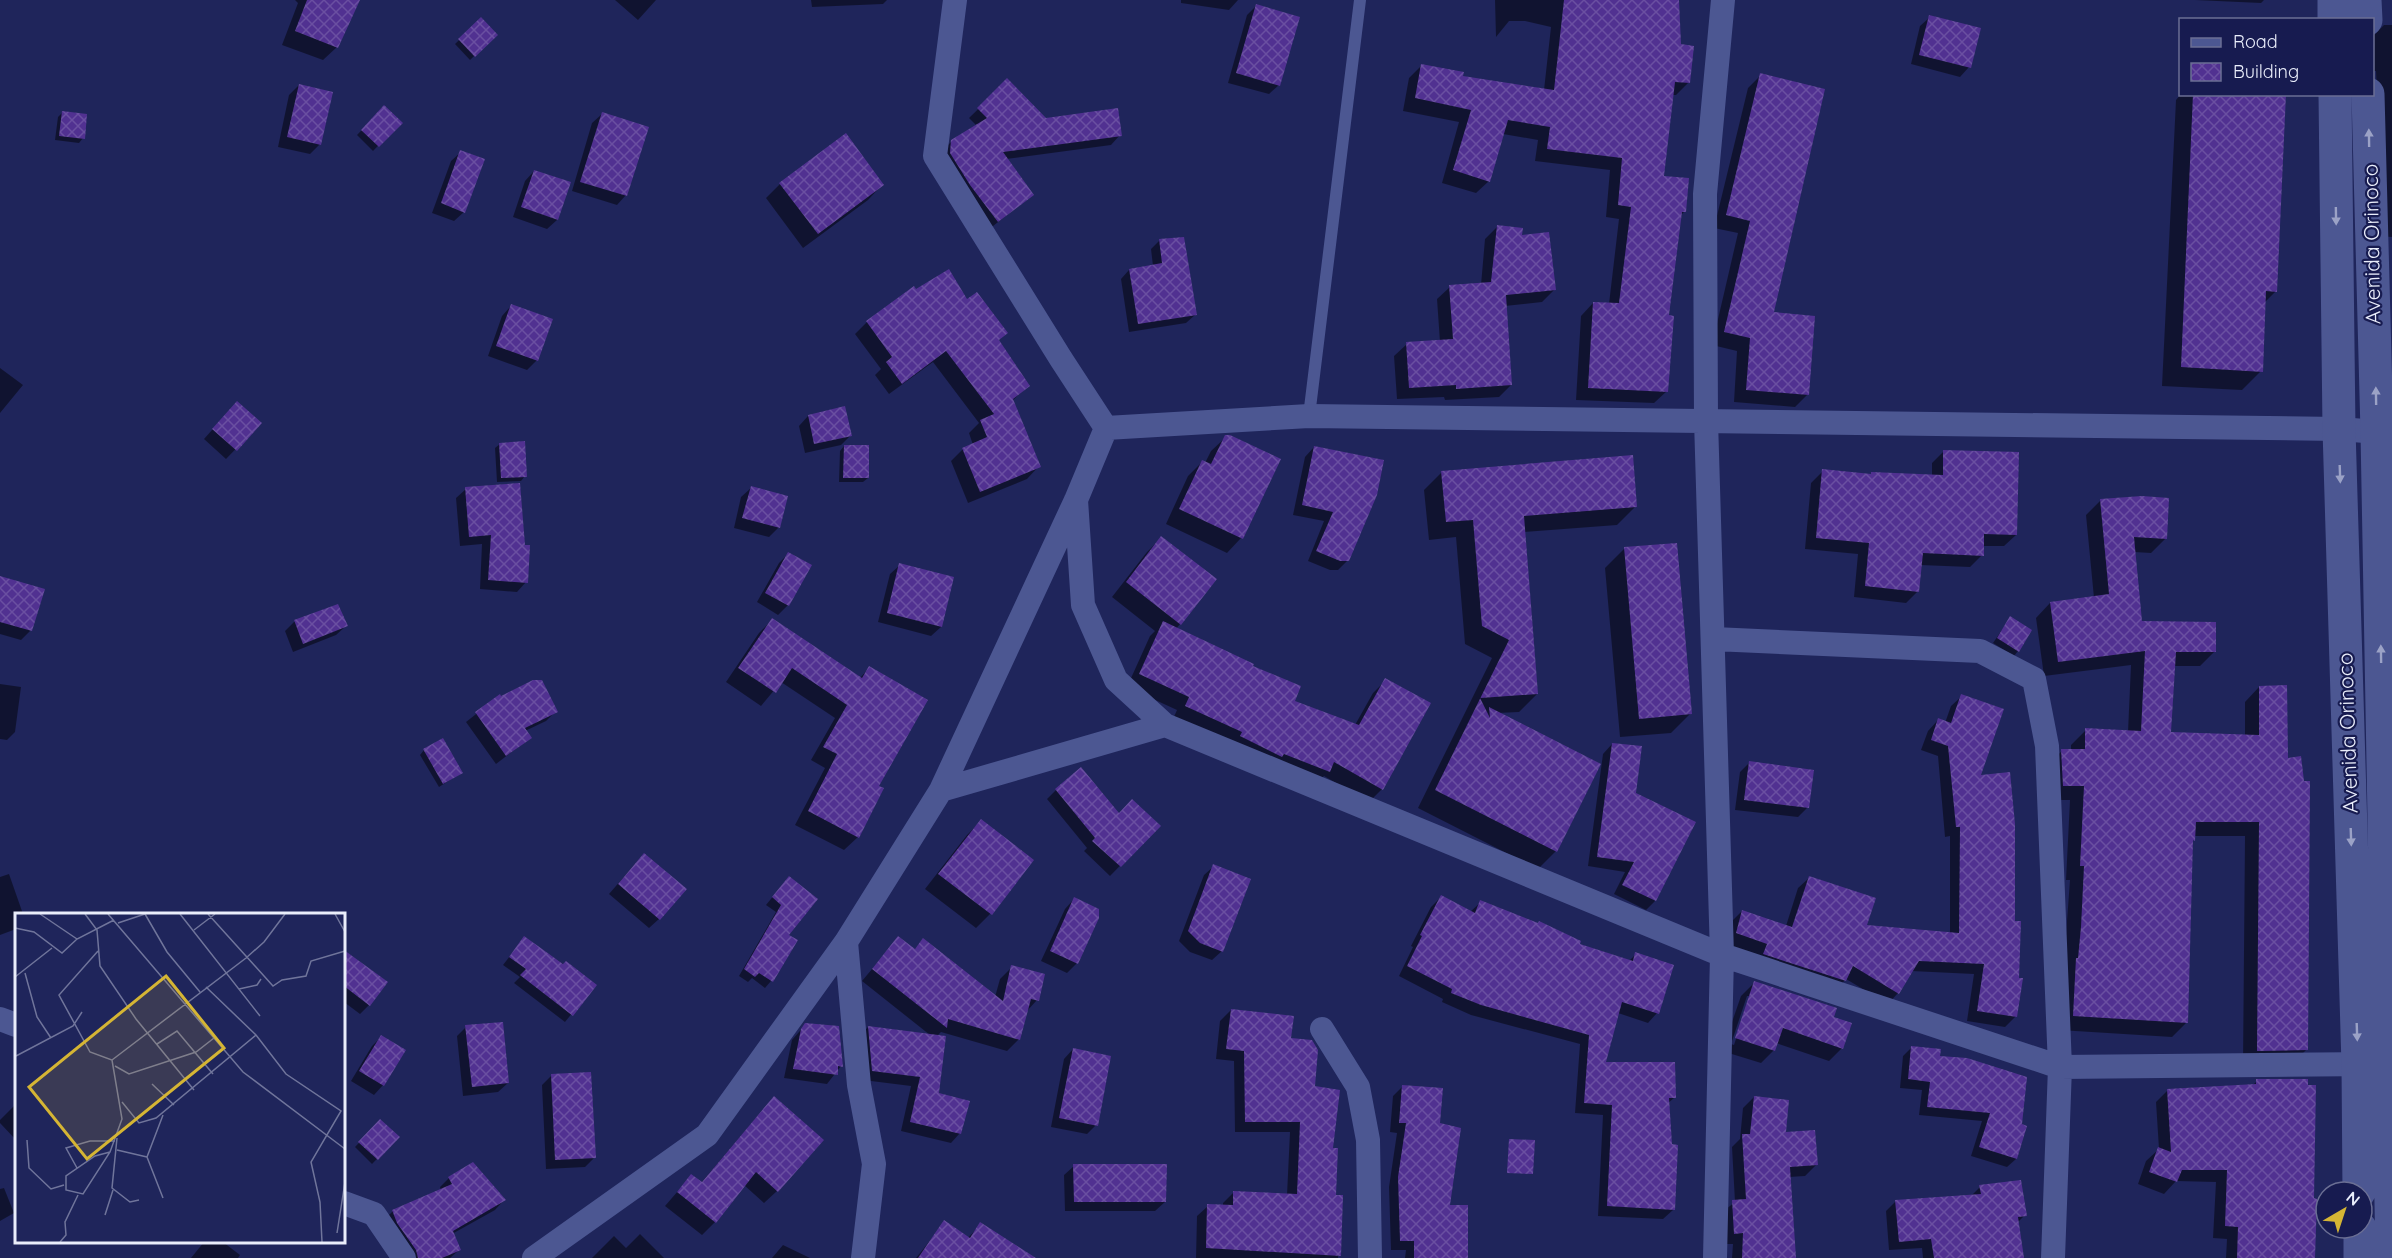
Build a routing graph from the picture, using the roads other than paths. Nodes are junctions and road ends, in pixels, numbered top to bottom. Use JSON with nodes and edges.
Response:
{"nodes":[{"id":1,"x":955,"y":0,"type":"edge"},
{"id":2,"x":1360,"y":0,"type":"edge"},
{"id":3,"x":1723,"y":0,"type":"edge"},
{"id":4,"x":2334,"y":0,"type":"edge"},
{"id":5,"x":2365,"y":0,"type":"edge"},
{"id":6,"x":2334,"y":18,"type":"edge"},
{"id":7,"x":2366,"y":18,"type":"edge"},
{"id":8,"x":2335,"y":96,"type":"edge"},
{"id":9,"x":2368,"y":96,"type":"edge"},
{"id":10,"x":1310,"y":416,"type":"junction"},
{"id":11,"x":1706,"y":420,"type":"junction"},
{"id":12,"x":1106,"y":428,"type":"junction"},
{"id":13,"x":2339,"y":429,"type":"junction"},
{"id":14,"x":2384,"y":432,"type":"edge"},
{"id":15,"x":1076,"y":500,"type":"junction"},
{"id":16,"x":1714,"y":639,"type":"junction"},
{"id":17,"x":1165,"y":724,"type":"junction"},
{"id":18,"x":941,"y":790,"type":"junction"},
{"id":19,"x":846,"y":942,"type":"junction"},
{"id":20,"x":1722,"y":955,"type":"junction"},
{"id":21,"x":0,"y":1019,"type":"edge"},
{"id":22,"x":15,"y":1025,"type":"edge"},
{"id":23,"x":1322,"y":1029,"type":"dead end"},
{"id":24,"x":2374,"y":1064,"type":"junction"},
{"id":25,"x":2060,"y":1067,"type":"junction"},
{"id":26,"x":2360,"y":1180,"type":"edge"},
{"id":27,"x":345,"y":1203,"type":"edge"},
{"id":28,"x":2360,"y":1240,"type":"edge"},
{"id":29,"x":404,"y":1258,"type":"edge"},
{"id":30,"x":534,"y":1258,"type":"edge"},
{"id":31,"x":863,"y":1258,"type":"edge"},
{"id":32,"x":1370,"y":1258,"type":"edge"},
{"id":33,"x":1715,"y":1258,"type":"edge"},
{"id":34,"x":2053,"y":1258,"type":"edge"},
{"id":35,"x":2360,"y":1258,"type":"edge"},
{"id":36,"x":2392,"y":1258,"type":"edge"}],
"edges":[{"from":1,"to":12,"type":"street"},
{"from":2,"to":10,"type":"lane"},
{"from":3,"to":11,"type":"street"},
{"from":4,"to":6,"type":"main road"},
{"from":5,"to":7,"type":"main road"},
{"from":8,"to":13,"type":"main road","name":"Avenida Orinoco","one_way":true},
{"from":14,"to":9,"type":"main road","name":"Avenida Orinoco","one_way":true},
{"from":10,"to":11,"type":"street"},
{"from":10,"to":12,"type":"street"},
{"from":11,"to":13,"type":"street"},
{"from":11,"to":16,"type":"street"},
{"from":12,"to":15,"type":"street"},
{"from":13,"to":14,"type":"street"},
{"from":13,"to":24,"type":"main road","name":"Avenida Orinoco","one_way":true},
{"from":24,"to":14,"type":"main road","name":"Avenida Orinoco","one_way":true},
{"from":15,"to":17,"type":"street"},
{"from":15,"to":18,"type":"street"},
{"from":16,"to":20,"type":"street"},
{"from":16,"to":25,"type":"street"},
{"from":17,"to":18,"type":"street"},
{"from":17,"to":20,"type":"street"},
{"from":18,"to":19,"type":"street"},
{"from":19,"to":30,"type":"street"},
{"from":19,"to":31,"type":"street"},
{"from":20,"to":25,"type":"street"},
{"from":20,"to":33,"type":"street"},
{"from":21,"to":22,"type":"street"},
{"from":23,"to":32,"type":"street"},
{"from":24,"to":25,"type":"street"},
{"from":24,"to":26,"type":"main road","name":"Avenida Orinoco"},
{"from":24,"to":36,"type":"main road","name":"Avenida Orinoco"},
{"from":25,"to":34,"type":"street"},
{"from":27,"to":29,"type":"street"},
{"from":28,"to":35,"type":"main road"}]}
